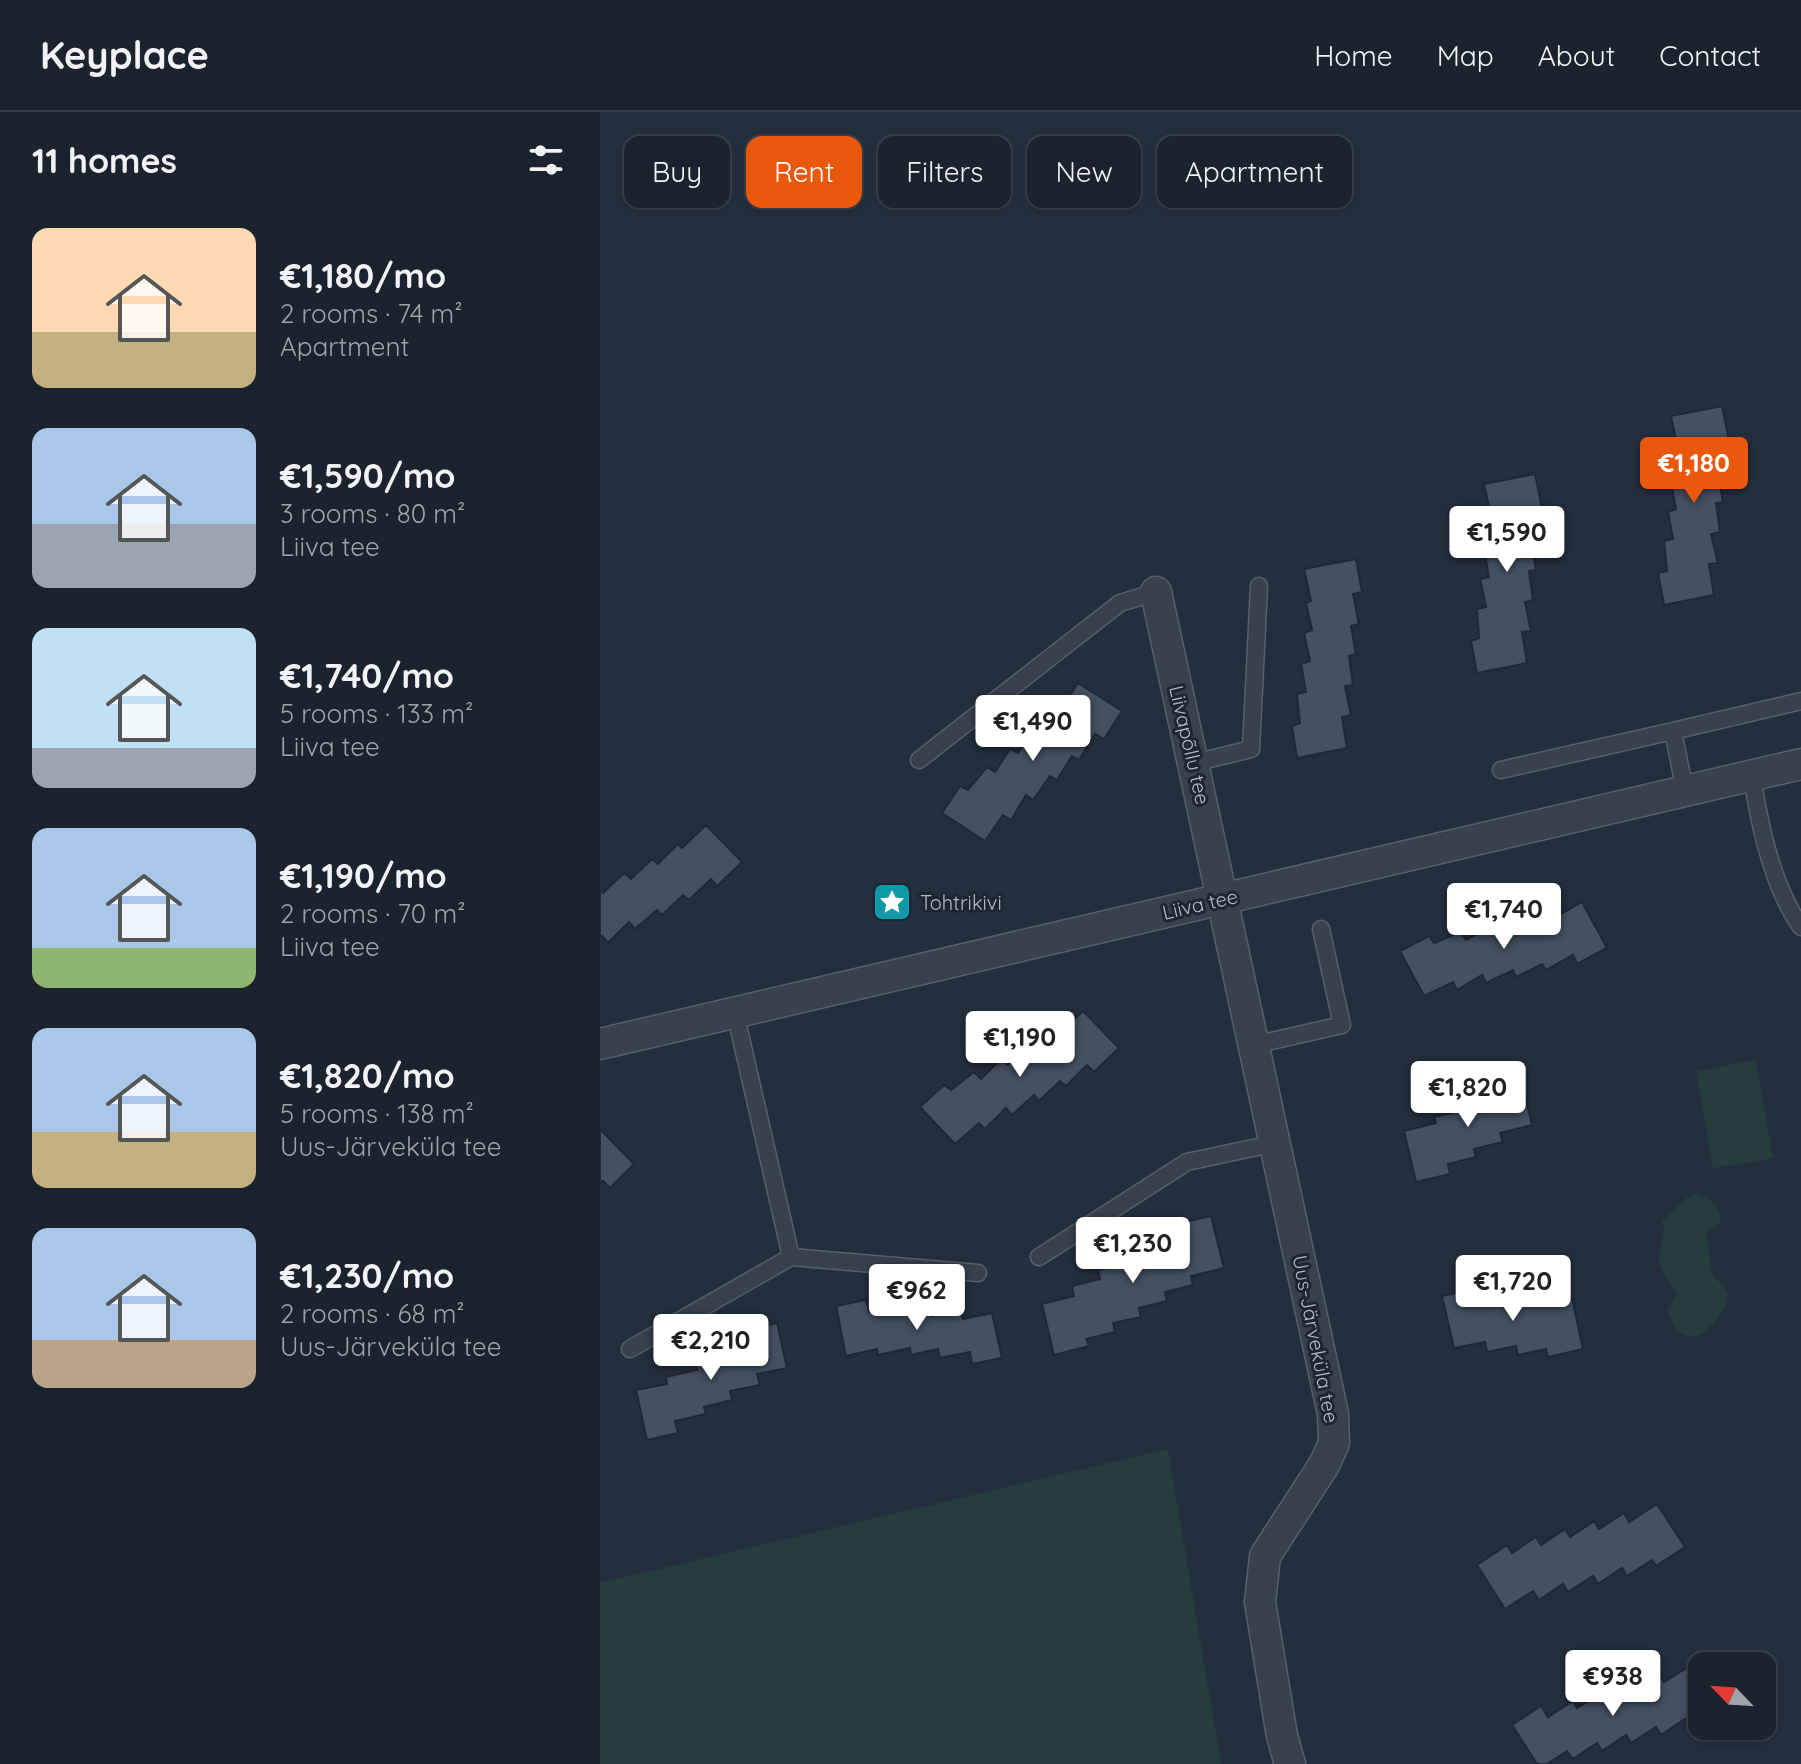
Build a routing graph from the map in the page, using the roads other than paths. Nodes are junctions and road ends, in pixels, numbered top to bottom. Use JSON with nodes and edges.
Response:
{"nodes":[{"id":1,"x":1259,"y":586,"type":"dead end"},
{"id":2,"x":1156,"y":592,"type":"joint"},
{"id":3,"x":1801,"y":701,"type":"edge"},
{"id":4,"x":1673,"y":731,"type":"junction"},
{"id":5,"x":919,"y":760,"type":"dead end"},
{"id":6,"x":1194,"y":763,"type":"junction"},
{"id":7,"x":1801,"y":764,"type":"edge"},
{"id":8,"x":1501,"y":770,"type":"dead end"},
{"id":9,"x":1752,"y":775,"type":"junction"},
{"id":10,"x":1685,"y":791,"type":"junction"},
{"id":11,"x":1223,"y":898,"type":"junction"},
{"id":12,"x":1801,"y":927,"type":"edge"},
{"id":13,"x":1321,"y":929,"type":"dead end"},
{"id":14,"x":735,"y":1012,"type":"junction"},
{"id":15,"x":600,"y":1044,"type":"edge"},
{"id":16,"x":1254,"y":1045,"type":"junction"},
{"id":17,"x":1276,"y":1143,"type":"junction"},
{"id":18,"x":791,"y":1257,"type":"junction"},
{"id":19,"x":1039,"y":1257,"type":"dead end"},
{"id":20,"x":978,"y":1273,"type":"dead end"},
{"id":21,"x":630,"y":1349,"type":"dead end"},
{"id":22,"x":1290,"y":1764,"type":"edge"}],
"edges":[{"from":1,"to":6,"type":"lane"},
{"from":2,"to":5,"type":"lane"},
{"from":2,"to":6,"type":"street","name":"Liivapõllu tee"},
{"from":3,"to":4,"type":"lane"},
{"from":4,"to":8,"type":"lane"},
{"from":4,"to":10,"type":"lane"},
{"from":6,"to":11,"type":"street","name":"Liivapõllu tee"},
{"from":7,"to":9,"type":"street","name":"Liiva tee"},
{"from":9,"to":10,"type":"street","name":"Liiva tee"},
{"from":9,"to":12,"type":"lane"},
{"from":10,"to":11,"type":"street","name":"Liiva tee"},
{"from":11,"to":14,"type":"street","name":"Liiva tee"},
{"from":11,"to":16,"type":"street","name":"Uus-Järveküla tee"},
{"from":13,"to":16,"type":"lane"},
{"from":14,"to":15,"type":"street","name":"Liiva tee"},
{"from":14,"to":18,"type":"lane"},
{"from":16,"to":17,"type":"street","name":"Uus-Järveküla tee"},
{"from":17,"to":19,"type":"lane"},
{"from":17,"to":22,"type":"street","name":"Uus-Järveküla tee"},
{"from":18,"to":20,"type":"lane"},
{"from":18,"to":21,"type":"lane"}]}
